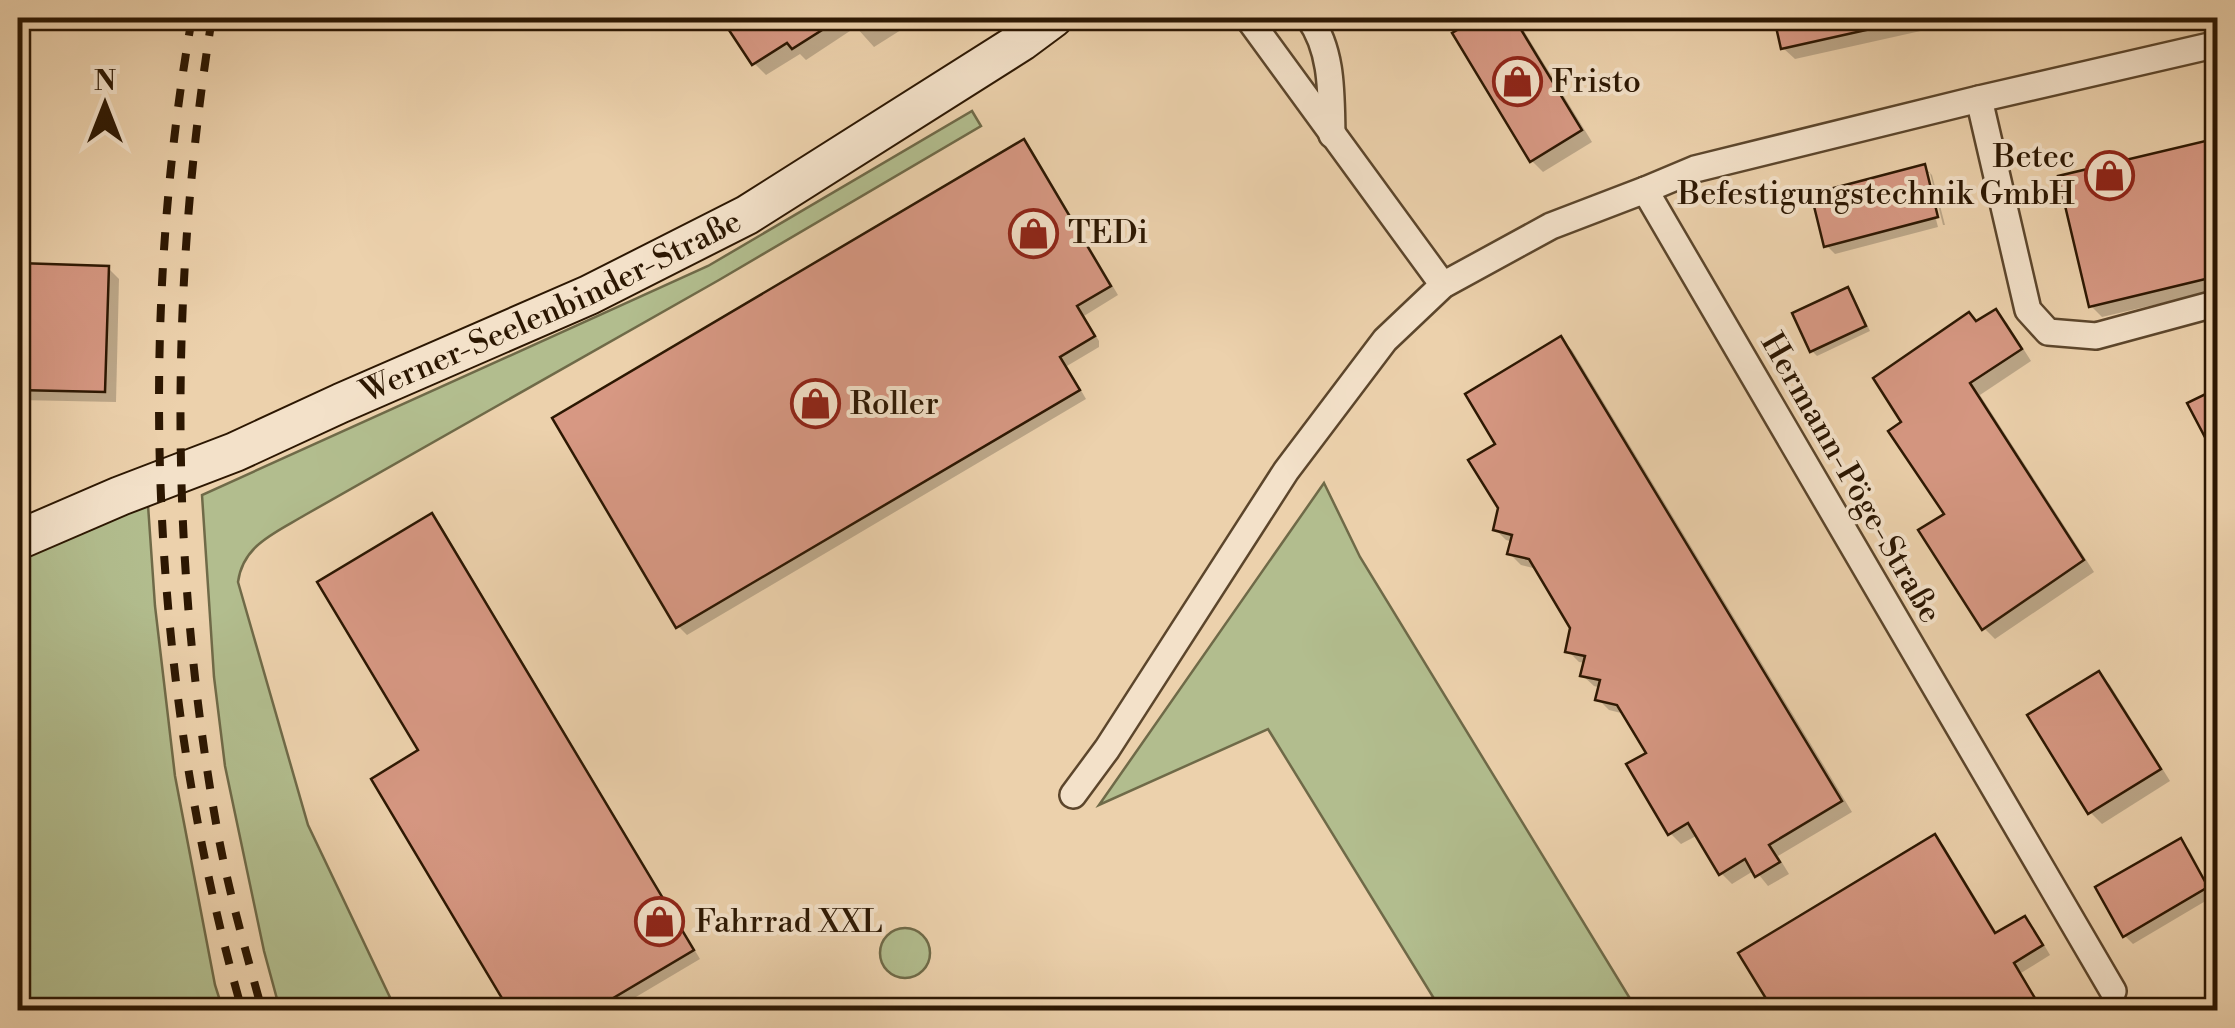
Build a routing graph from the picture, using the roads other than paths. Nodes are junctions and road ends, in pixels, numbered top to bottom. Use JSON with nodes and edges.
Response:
{"nodes":[{"id":1,"x":1053,"y":18,"type":"edge"},
{"id":2,"x":1248,"y":18,"type":"edge"},
{"id":3,"x":1309,"y":18,"type":"edge"},
{"id":4,"x":2218,"y":44,"type":"edge"},
{"id":5,"x":1979,"y":99,"type":"junction"},
{"id":6,"x":1332,"y":135,"type":"junction"},
{"id":7,"x":1645,"y":190,"type":"junction"},
{"id":8,"x":1443,"y":285,"type":"junction"},
{"id":9,"x":2218,"y":303,"type":"edge"},
{"id":10,"x":18,"y":540,"type":"edge"},
{"id":11,"x":1073,"y":795,"type":"dead end"},
{"id":12,"x":2113,"y":991,"type":"dead end"}],
"edges":[{"from":1,"to":10,"type":"main road","name":"Werner-Seelenbinder-Straße"},
{"from":2,"to":6,"type":"street"},
{"from":3,"to":6,"type":"street"},
{"from":4,"to":5,"type":"street"},
{"from":5,"to":7,"type":"street"},
{"from":5,"to":9,"type":"street"},
{"from":6,"to":8,"type":"street"},
{"from":7,"to":8,"type":"street"},
{"from":7,"to":12,"type":"street","name":"Hermann-Pöge-Straße"},
{"from":8,"to":11,"type":"street"}]}
